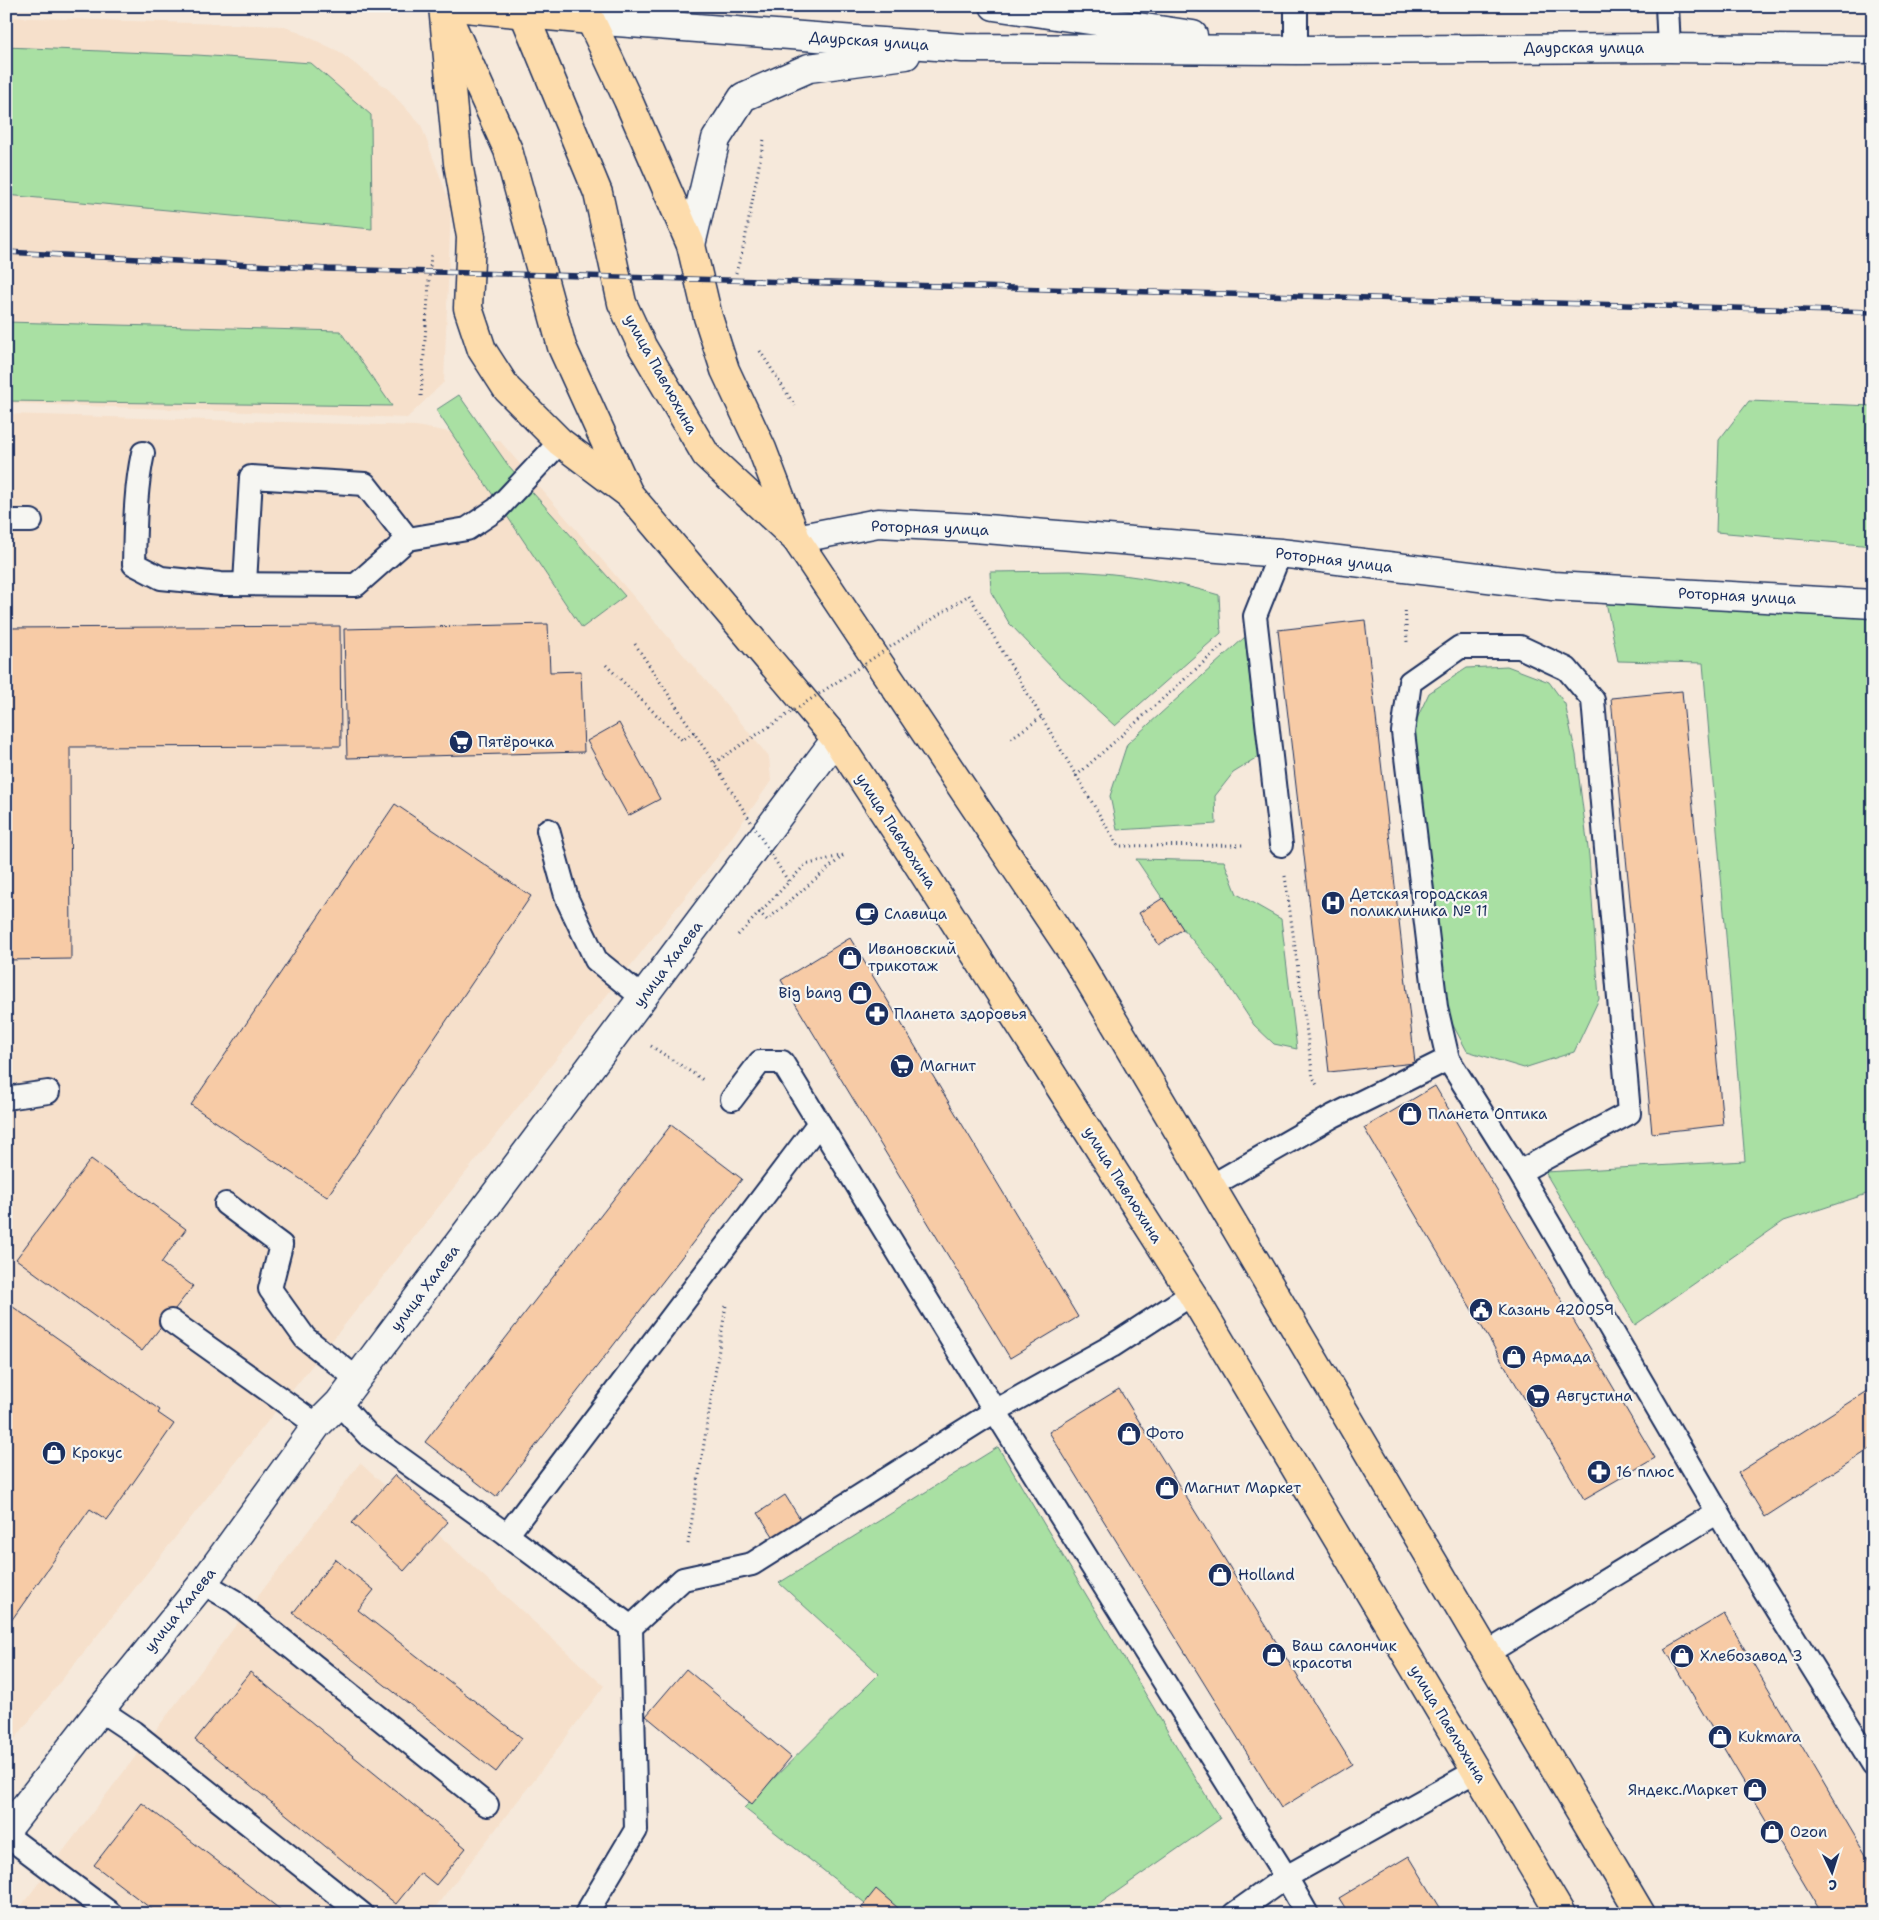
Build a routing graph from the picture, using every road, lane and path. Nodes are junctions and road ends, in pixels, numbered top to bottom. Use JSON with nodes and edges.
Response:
{"nodes":[{"id":1,"x":443,"y":6,"type":"edge"},
{"id":2,"x":994,"y":6,"type":"edge"},
{"id":3,"x":1296,"y":6,"type":"edge"},
{"id":4,"x":1667,"y":6,"type":"edge"},
{"id":5,"x":522,"y":10,"type":"edge"},
{"id":6,"x":587,"y":13,"type":"edge"},
{"id":7,"x":963,"y":48,"type":"junction"},
{"id":8,"x":1669,"y":48,"type":"junction"},
{"id":9,"x":1296,"y":50,"type":"junction"},
{"id":10,"x":1873,"y":50,"type":"edge"},
{"id":11,"x":764,"y":139,"type":"dead end"},
{"id":12,"x":691,"y":245,"type":"junction"},
{"id":13,"x":744,"y":245,"type":"dead end"},
{"id":14,"x":429,"y":282,"type":"dead end"},
{"id":15,"x":755,"y":343,"type":"dead end"},
{"id":16,"x":421,"y":396,"type":"dead end"},
{"id":17,"x":795,"y":406,"type":"dead end"},
{"id":18,"x":560,"y":442,"type":"junction"},
{"id":19,"x":143,"y":453,"type":"dead end"},
{"id":20,"x":629,"y":494,"type":"junction"},
{"id":21,"x":32,"y":520,"type":"dead end"},
{"id":22,"x":6,"y":521,"type":"edge"},
{"id":23,"x":408,"y":539,"type":"junction"},
{"id":24,"x":796,"y":539,"type":"junction"},
{"id":25,"x":1280,"y":553,"type":"junction"},
{"id":26,"x":1402,"y":568,"type":"junction"},
{"id":27,"x":245,"y":584,"type":"junction"},
{"id":28,"x":1873,"y":604,"type":"edge"},
{"id":29,"x":1255,"y":616,"type":"junction"},
{"id":30,"x":634,"y":644,"type":"dead end"},
{"id":31,"x":606,"y":665,"type":"dead end"},
{"id":32,"x":1410,"y":682,"type":"junction"},
{"id":33,"x":1042,"y":717,"type":"junction"},
{"id":34,"x":694,"y":732,"type":"junction"},
{"id":35,"x":1010,"y":738,"type":"dead end"},
{"id":36,"x":836,"y":739,"type":"junction"},
{"id":37,"x":714,"y":763,"type":"junction"},
{"id":38,"x":1076,"y":776,"type":"junction"},
{"id":39,"x":548,"y":830,"type":"dead end"},
{"id":40,"x":1280,"y":844,"type":"junction"},
{"id":41,"x":759,"y":912,"type":"dead end"},
{"id":42,"x":643,"y":998,"type":"junction"},
{"id":43,"x":651,"y":1045,"type":"dead end"},
{"id":44,"x":1448,"y":1059,"type":"junction"},
{"id":45,"x":48,"y":1092,"type":"dead end"},
{"id":46,"x":6,"y":1098,"type":"edge"},
{"id":47,"x":732,"y":1099,"type":"joint"},
{"id":48,"x":1333,"y":1116,"type":"junction"},
{"id":49,"x":819,"y":1123,"type":"junction"},
{"id":50,"x":1519,"y":1172,"type":"junction"},
{"id":51,"x":1211,"y":1186,"type":"junction"},
{"id":52,"x":226,"y":1204,"type":"dead end"},
{"id":53,"x":1192,"y":1294,"type":"junction"},
{"id":54,"x":727,"y":1298,"type":"dead end"},
{"id":55,"x":171,"y":1320,"type":"dead end"},
{"id":56,"x":356,"y":1378,"type":"junction"},
{"id":57,"x":339,"y":1402,"type":"junction"},
{"id":58,"x":996,"y":1411,"type":"junction"},
{"id":59,"x":317,"y":1425,"type":"junction"},
{"id":60,"x":1718,"y":1512,"type":"junction"},
{"id":61,"x":506,"y":1535,"type":"junction"},
{"id":62,"x":683,"y":1579,"type":"junction"},
{"id":63,"x":203,"y":1583,"type":"junction"},
{"id":64,"x":631,"y":1627,"type":"junction"},
{"id":65,"x":1487,"y":1653,"type":"junction"},
{"id":66,"x":100,"y":1710,"type":"junction"},
{"id":67,"x":1873,"y":1765,"type":"edge"},
{"id":68,"x":1476,"y":1771,"type":"junction"},
{"id":69,"x":488,"y":1805,"type":"dead end"},
{"id":70,"x":6,"y":1831,"type":"edge"},
{"id":71,"x":6,"y":1835,"type":"edge"},
{"id":72,"x":1286,"y":1877,"type":"junction"},
{"id":73,"x":111,"y":1914,"type":"edge"},
{"id":74,"x":362,"y":1914,"type":"edge"},
{"id":75,"x":586,"y":1914,"type":"edge"},
{"id":76,"x":1234,"y":1914,"type":"edge"},
{"id":77,"x":1307,"y":1914,"type":"edge"},
{"id":78,"x":1561,"y":1914,"type":"edge"},
{"id":79,"x":1641,"y":1914,"type":"edge"}],
"edges":[{"from":1,"to":5,"type":"main road","name":"Даурская улица"},
{"from":1,"to":18,"type":"main road","name":"улица Павлюхина"},
{"from":1,"to":20,"type":"main road","name":"улица Павлюхина"},
{"from":2,"to":9,"type":"street","name":"Даурская улица"},
{"from":3,"to":9,"type":"lane"},
{"from":4,"to":8,"type":"lane"},
{"from":5,"to":6,"type":"main road","name":"Даурская улица"},
{"from":5,"to":24,"type":"main road","name":"улица Павлюхина"},
{"from":6,"to":7,"type":"street","name":"Даурская улица"},
{"from":6,"to":12,"type":"main road","name":"улица Павлюхина"},
{"from":7,"to":9,"type":"street","name":"Даурская улица"},
{"from":7,"to":12,"type":"street"},
{"from":8,"to":9,"type":"street","name":"Даурская улица"},
{"from":8,"to":10,"type":"street","name":"Даурская улица"},
{"from":11,"to":13,"type":"path"},
{"from":12,"to":24,"type":"main road","name":"улица Павлюхина"},
{"from":14,"to":16,"type":"path"},
{"from":15,"to":17,"type":"path"},
{"from":18,"to":20,"type":"main road","name":"улица Павлюхина"},
{"from":18,"to":23,"type":"lane"},
{"from":19,"to":27,"type":"lane"},
{"from":20,"to":36,"type":"main road","name":"улица Павлюхина"},
{"from":21,"to":22,"type":"lane"},
{"from":23,"to":27,"type":"lane"},
{"from":23,"to":27,"type":"lane"},
{"from":24,"to":25,"type":"street","name":"Роторная улица"},
{"from":24,"to":51,"type":"main road","name":"улица Павлюхина"},
{"from":25,"to":26,"type":"street","name":"Роторная улица"},
{"from":25,"to":29,"type":"lane"},
{"from":26,"to":28,"type":"street","name":"Роторная улица"},
{"from":26,"to":32,"type":"path"},
{"from":29,"to":38,"type":"path"},
{"from":29,"to":40,"type":"lane"},
{"from":30,"to":34,"type":"path"},
{"from":31,"to":34,"type":"path"},
{"from":32,"to":44,"type":"lane"},
{"from":32,"to":50,"type":"lane"},
{"from":33,"to":35,"type":"path"},
{"from":33,"to":37,"type":"path","bridge":true},
{"from":33,"to":38,"type":"path"},
{"from":34,"to":37,"type":"path"},
{"from":36,"to":42,"type":"street","name":"улица Халева"},
{"from":36,"to":53,"type":"main road","name":"улица Павлюхина"},
{"from":37,"to":41,"type":"path","bridge":true},
{"from":38,"to":40,"type":"path"},
{"from":39,"to":42,"type":"lane"},
{"from":40,"to":48,"type":"path"},
{"from":42,"to":56,"type":"street","name":"улица Халева"},
{"from":43,"to":47,"type":"path"},
{"from":44,"to":48,"type":"lane"},
{"from":44,"to":50,"type":"lane"},
{"from":45,"to":46,"type":"lane"},
{"from":47,"to":49,"type":"lane"},
{"from":48,"to":51,"type":"lane"},
{"from":49,"to":58,"type":"lane"},
{"from":49,"to":61,"type":"lane"},
{"from":50,"to":60,"type":"lane"},
{"from":51,"to":65,"type":"main road","name":"улица Павлюхина"},
{"from":52,"to":56,"type":"lane"},
{"from":53,"to":58,"type":"lane"},
{"from":53,"to":68,"type":"main road","name":"улица Павлюхина"},
{"from":54,"to":62,"type":"path"},
{"from":55,"to":59,"type":"lane"},
{"from":56,"to":57,"type":"street","name":"улица Халева"},
{"from":57,"to":59,"type":"street","name":"улица Халева"},
{"from":57,"to":61,"type":"lane"},
{"from":58,"to":62,"type":"lane"},
{"from":58,"to":72,"type":"lane"},
{"from":59,"to":63,"type":"street","name":"улица Халева"},
{"from":60,"to":65,"type":"lane"},
{"from":60,"to":67,"type":"lane"},
{"from":61,"to":64,"type":"lane"},
{"from":62,"to":64,"type":"lane"},
{"from":63,"to":66,"type":"street","name":"улица Халева"},
{"from":63,"to":69,"type":"lane"},
{"from":64,"to":75,"type":"lane"},
{"from":65,"to":79,"type":"main road","name":"улица Павлюхина"},
{"from":66,"to":70,"type":"street","name":"улица Халева"},
{"from":66,"to":74,"type":"lane"},
{"from":68,"to":72,"type":"lane"},
{"from":68,"to":78,"type":"main road","name":"улица Павлюхина"},
{"from":71,"to":73,"type":"lane"},
{"from":72,"to":76,"type":"lane"},
{"from":72,"to":77,"type":"lane"}]}
